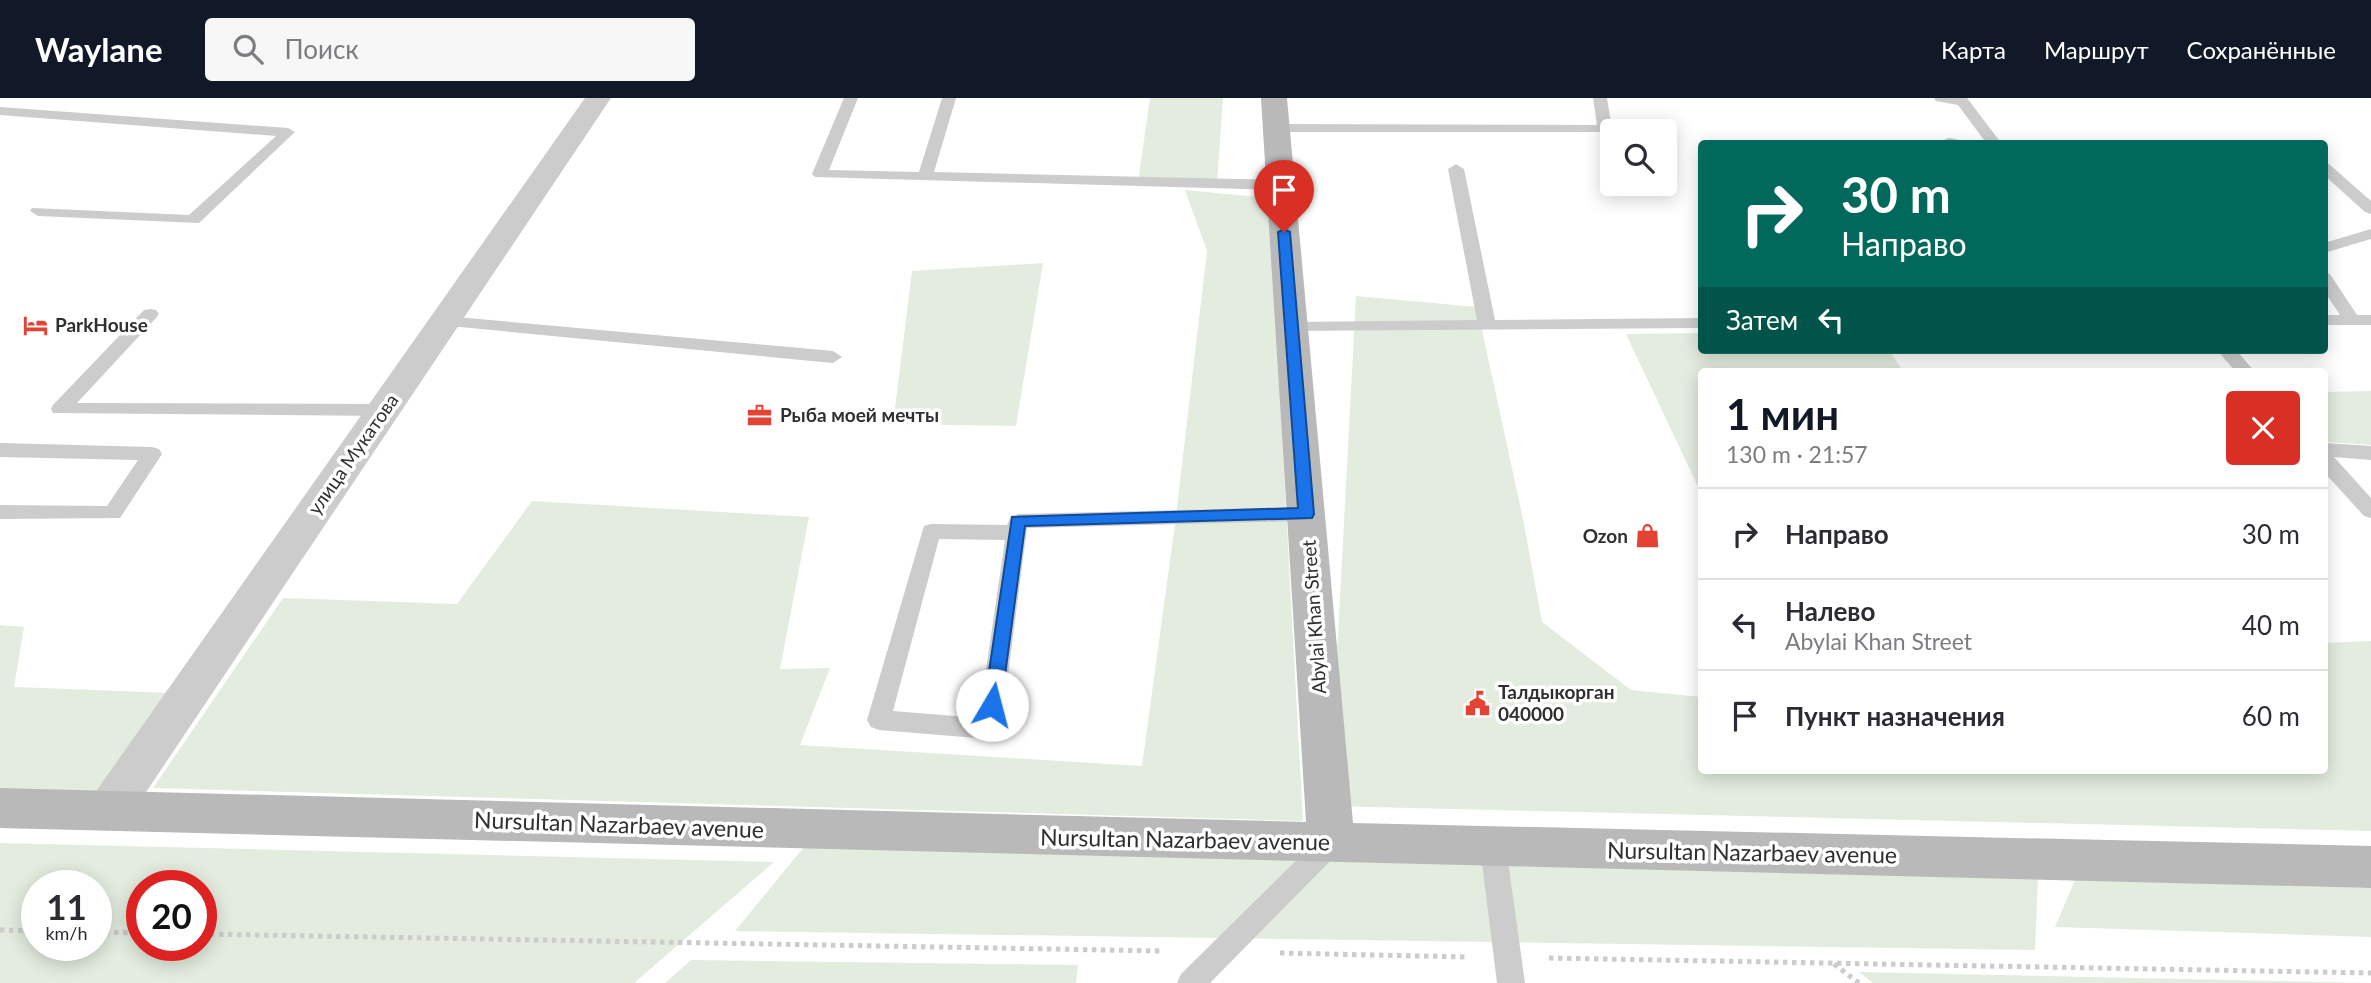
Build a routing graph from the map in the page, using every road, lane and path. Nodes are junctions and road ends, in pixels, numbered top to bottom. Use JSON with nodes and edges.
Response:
{"nodes":[{"id":1,"x":598,"y":98,"type":"edge"},
{"id":2,"x":851,"y":98,"type":"edge"},
{"id":3,"x":949,"y":98,"type":"edge"},
{"id":4,"x":1600,"y":98,"type":"edge"},
{"id":5,"x":1941,"y":98,"type":"edge"},
{"id":6,"x":1961,"y":99,"type":"edge"},
{"id":7,"x":0,"y":111,"type":"edge"},
{"id":8,"x":1275,"y":113,"type":"edge"},
{"id":9,"x":1992,"y":140,"type":"edge"},
{"id":10,"x":1456,"y":169,"type":"dead end"},
{"id":11,"x":2328,"y":171,"type":"edge"},
{"id":12,"x":925,"y":177,"type":"junction"},
{"id":13,"x":1281,"y":185,"type":"junction"},
{"id":14,"x":2371,"y":209,"type":"edge"},
{"id":15,"x":38,"y":211,"type":"dead end"},
{"id":16,"x":2371,"y":234,"type":"edge"},
{"id":17,"x":2328,"y":247,"type":"edge"},
{"id":18,"x":2328,"y":284,"type":"edge"},
{"id":19,"x":150,"y":314,"type":"dead end"},
{"id":20,"x":2328,"y":320,"type":"edge"},
{"id":21,"x":2352,"y":320,"type":"junction"},
{"id":22,"x":2371,"y":320,"type":"edge"},
{"id":23,"x":445,"y":321,"type":"junction"},
{"id":24,"x":1698,"y":323,"type":"edge"},
{"id":25,"x":1488,"y":325,"type":"junction"},
{"id":26,"x":1292,"y":327,"type":"junction"},
{"id":27,"x":2230,"y":354,"type":"edge"},
{"id":28,"x":833,"y":357,"type":"dead end"},
{"id":29,"x":2242,"y":368,"type":"edge"},
{"id":30,"x":384,"y":410,"type":"junction"},
{"id":31,"x":0,"y":450,"type":"edge"},
{"id":32,"x":2328,"y":450,"type":"edge"},
{"id":33,"x":2371,"y":453,"type":"edge"},
{"id":34,"x":2328,"y":463,"type":"edge"},
{"id":35,"x":2371,"y":511,"type":"edge"},
{"id":36,"x":0,"y":512,"type":"edge"},
{"id":37,"x":1306,"y":514,"type":"junction"},
{"id":38,"x":1016,"y":533,"type":"junction"},
{"id":39,"x":0,"y":808,"type":"edge"},
{"id":40,"x":108,"y":811,"type":"junction"},
{"id":41,"x":1331,"y":843,"type":"junction"},
{"id":42,"x":1493,"y":847,"type":"junction"},
{"id":43,"x":2371,"y":867,"type":"edge"},
{"id":44,"x":0,"y":930,"type":"edge"},
{"id":45,"x":21,"y":931,"type":"edge"},
{"id":46,"x":217,"y":934,"type":"edge"},
{"id":47,"x":1222,"y":952,"type":"junction"},
{"id":48,"x":1833,"y":963,"type":"junction"},
{"id":49,"x":1509,"y":970,"type":"edge"},
{"id":50,"x":2371,"y":973,"type":"edge"},
{"id":51,"x":1191,"y":983,"type":"edge"},
{"id":52,"x":1859,"y":983,"type":"edge"}],
"edges":[{"from":1,"to":23,"type":"street","name":"улица Мукатова"},
{"from":2,"to":12,"type":"lane"},
{"from":3,"to":12,"type":"lane"},
{"from":4,"to":8,"type":"lane"},
{"from":5,"to":6,"type":"lane"},
{"from":6,"to":9,"type":"lane"},
{"from":7,"to":15,"type":"lane"},
{"from":8,"to":13,"type":"main road","name":"Abylai Khan Street"},
{"from":10,"to":25,"type":"lane"},
{"from":11,"to":14,"type":"lane"},
{"from":12,"to":13,"type":"lane"},
{"from":13,"to":26,"type":"main road","name":"Abylai Khan Street"},
{"from":16,"to":17,"type":"lane"},
{"from":18,"to":21,"type":"lane"},
{"from":19,"to":30,"type":"lane"},
{"from":20,"to":21,"type":"lane"},
{"from":21,"to":22,"type":"lane"},
{"from":23,"to":28,"type":"lane"},
{"from":23,"to":30,"type":"street","name":"улица Мукатова"},
{"from":24,"to":25,"type":"lane"},
{"from":25,"to":26,"type":"lane"},
{"from":26,"to":37,"type":"main road","name":"Abylai Khan Street"},
{"from":27,"to":29,"type":"lane"},
{"from":30,"to":40,"type":"street","name":"улица Мукатова"},
{"from":31,"to":36,"type":"lane"},
{"from":32,"to":33,"type":"lane"},
{"from":34,"to":35,"type":"lane"},
{"from":37,"to":38,"type":"lane"},
{"from":37,"to":41,"type":"main road","name":"Abylai Khan Street"},
{"from":38,"to":38,"type":"lane"},
{"from":39,"to":40,"type":"main road","name":"Nursultan Nazarbaev avenue"},
{"from":40,"to":41,"type":"main road","name":"Nursultan Nazarbaev avenue"},
{"from":41,"to":42,"type":"main road","name":"Nursultan Nazarbaev avenue"},
{"from":41,"to":47,"type":"lane"},
{"from":42,"to":43,"type":"main road","name":"Nursultan Nazarbaev avenue"},
{"from":42,"to":49,"type":"lane"},
{"from":44,"to":45,"type":"path"},
{"from":46,"to":47,"type":"path"},
{"from":47,"to":49,"type":"path"},
{"from":47,"to":51,"type":"lane"},
{"from":48,"to":49,"type":"path"},
{"from":48,"to":50,"type":"path"},
{"from":48,"to":52,"type":"path"}]}
